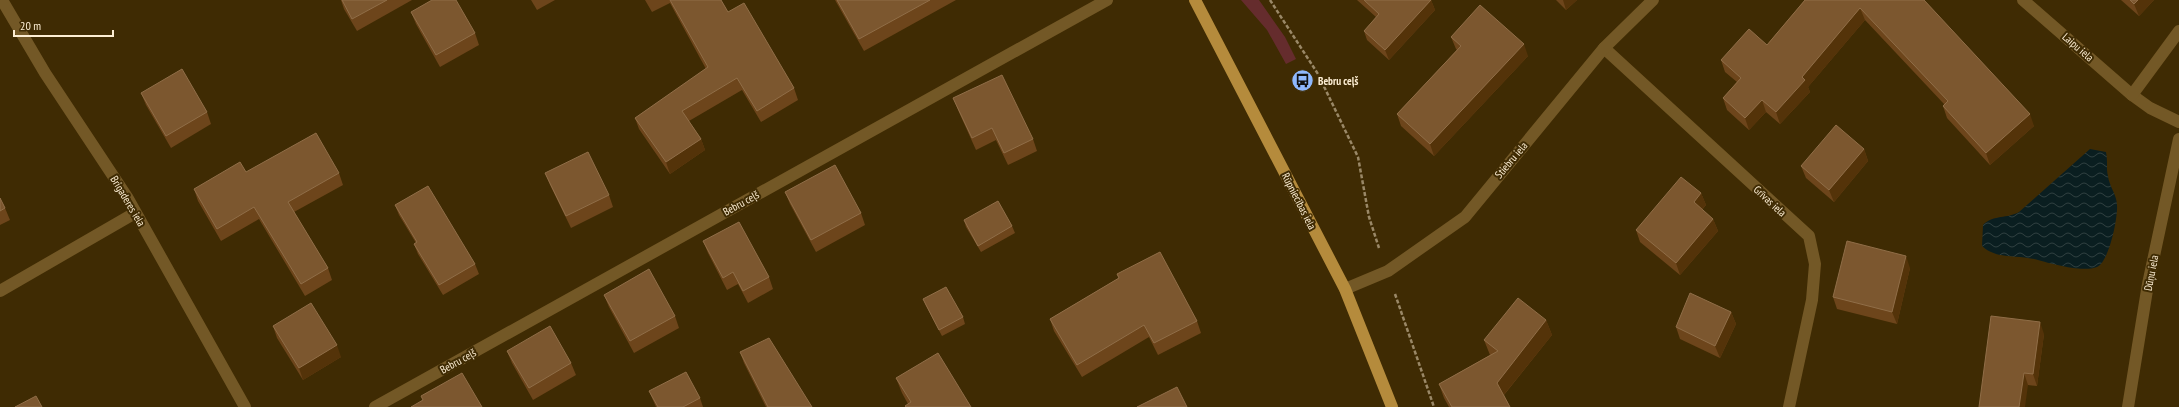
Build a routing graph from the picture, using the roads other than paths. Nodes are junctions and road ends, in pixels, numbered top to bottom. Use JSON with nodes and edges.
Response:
{"nodes":[{"id":1,"x":2,"y":0,"type":"edge"},
{"id":2,"x":1107,"y":0,"type":"edge"},
{"id":3,"x":1195,"y":0,"type":"edge"},
{"id":4,"x":1653,"y":0,"type":"edge"},
{"id":5,"x":2023,"y":0,"type":"edge"},
{"id":6,"x":2179,"y":31,"type":"edge"},
{"id":7,"x":1604,"y":48,"type":"junction"},
{"id":8,"x":2132,"y":95,"type":"junction"},
{"id":9,"x":2179,"y":122,"type":"edge"},
{"id":10,"x":2179,"y":139,"type":"edge"},
{"id":11,"x":135,"y":213,"type":"junction"},
{"id":12,"x":1345,"y":289,"type":"junction"},
{"id":13,"x":0,"y":291,"type":"edge"},
{"id":14,"x":245,"y":407,"type":"edge"},
{"id":15,"x":375,"y":407,"type":"edge"},
{"id":16,"x":1392,"y":407,"type":"edge"},
{"id":17,"x":1789,"y":407,"type":"edge"},
{"id":18,"x":2128,"y":407,"type":"edge"}],
"edges":[{"from":1,"to":11,"type":"street","name":"Brigaderes iela"},
{"from":2,"to":15,"type":"street","name":"Bebru ceļš"},
{"from":3,"to":12,"type":"main road","name":"Rūpniecības iela"},
{"from":4,"to":7,"type":"street","name":"Stiebru iela"},
{"from":5,"to":8,"type":"street","name":"Laipu iela"},
{"from":6,"to":8,"type":"street"},
{"from":7,"to":12,"type":"street","name":"Stiebru iela"},
{"from":7,"to":17,"type":"street","name":"Grīvas iela"},
{"from":8,"to":9,"type":"street","name":"Laipu iela"},
{"from":10,"to":18,"type":"street","name":"Dūņu iela"},
{"from":11,"to":13,"type":"street"},
{"from":11,"to":14,"type":"street","name":"Brigaderes iela"},
{"from":12,"to":16,"type":"main road","name":"Rūpniecības iela"}]}
